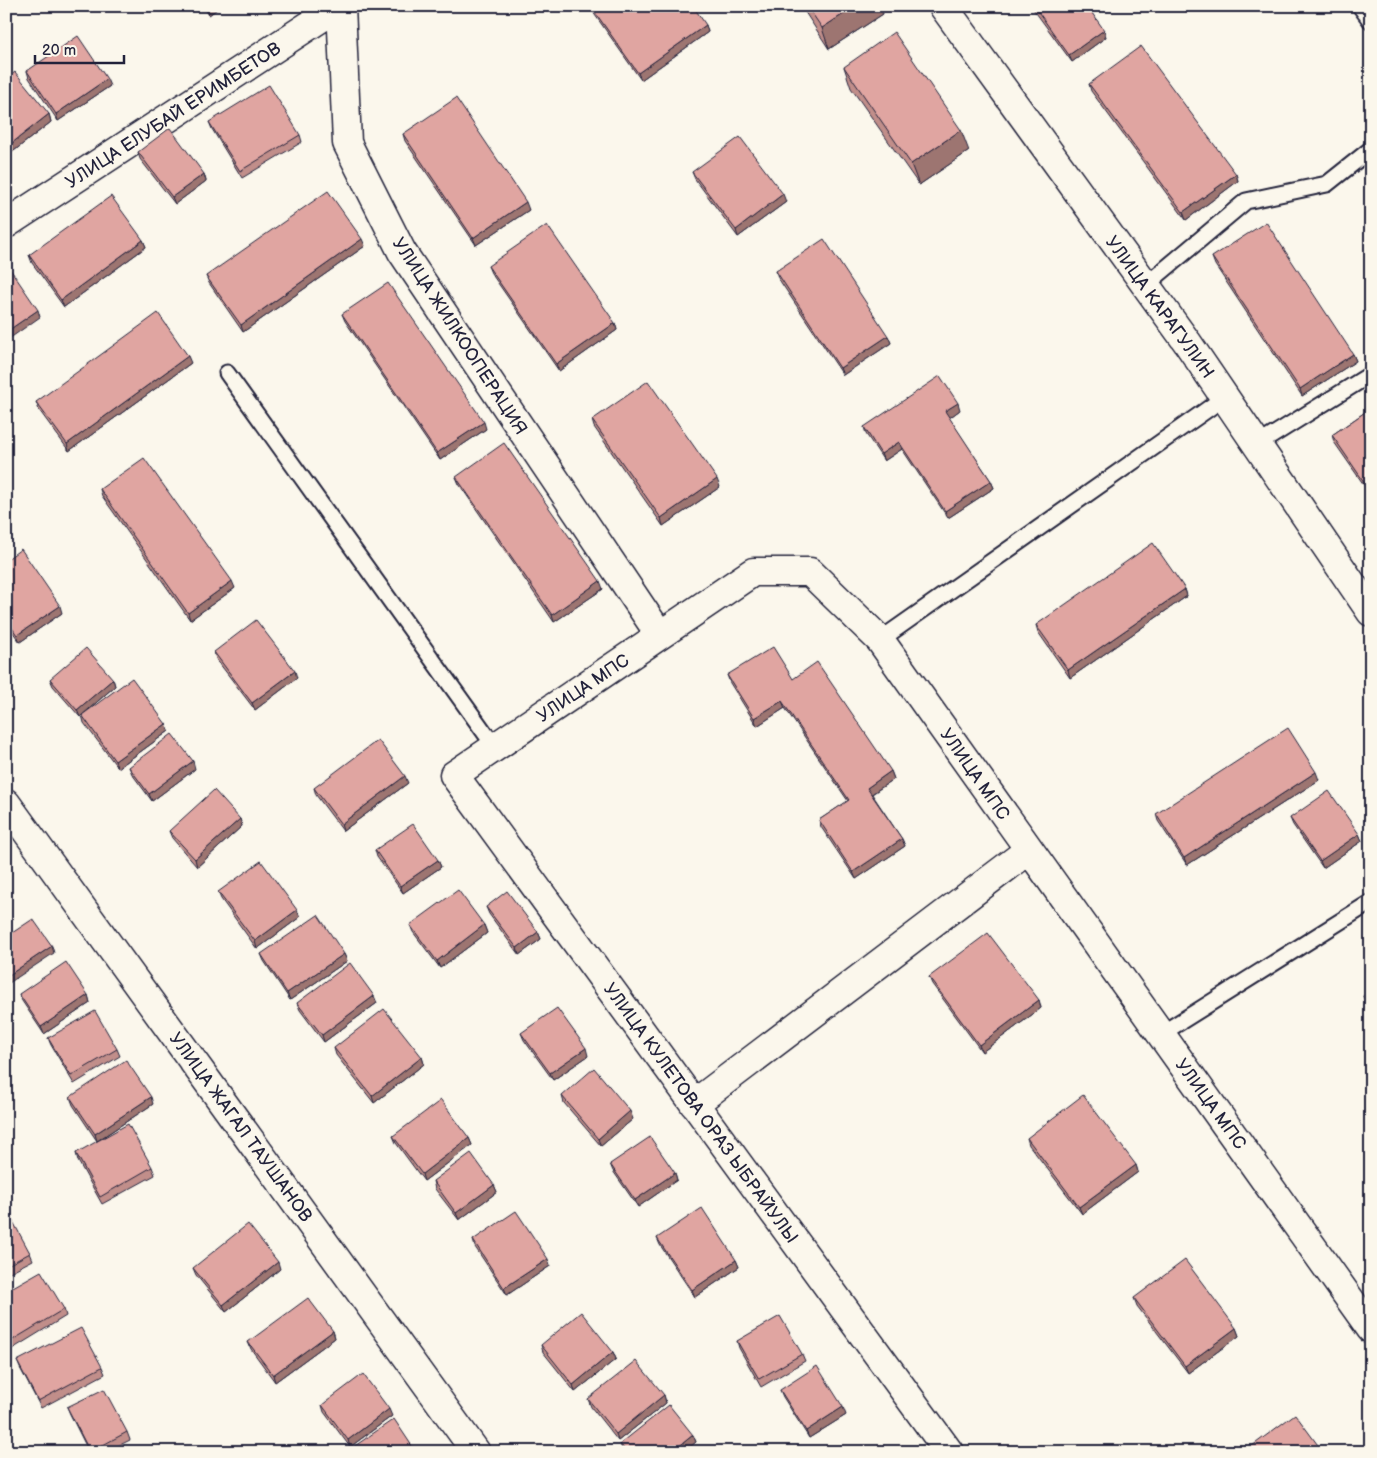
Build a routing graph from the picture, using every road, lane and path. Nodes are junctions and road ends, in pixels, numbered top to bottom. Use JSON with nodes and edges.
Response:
{"nodes":[{"id":1,"x":340,"y":6,"type":"edge"},
{"id":2,"x":943,"y":6,"type":"edge"},
{"id":3,"x":1360,"y":6,"type":"edge"},
{"id":4,"x":1371,"y":21,"type":"edge"},
{"id":5,"x":1371,"y":149,"type":"edge"},
{"id":6,"x":6,"y":224,"type":"edge"},
{"id":7,"x":1146,"y":285,"type":"junction"},
{"id":8,"x":227,"y":373,"type":"dead end"},
{"id":9,"x":1371,"y":374,"type":"edge"},
{"id":10,"x":1225,"y":397,"type":"junction"},
{"id":11,"x":1257,"y":445,"type":"junction"},
{"id":12,"x":1371,"y":612,"type":"edge"},
{"id":13,"x":660,"y":635,"type":"junction"},
{"id":14,"x":880,"y":640,"type":"junction"},
{"id":15,"x":495,"y":747,"type":"junction"},
{"id":16,"x":454,"y":775,"type":"joint"},
{"id":17,"x":6,"y":803,"type":"edge"},
{"id":18,"x":1029,"y":850,"type":"junction"},
{"id":19,"x":1371,"y":902,"type":"edge"},
{"id":20,"x":1161,"y":1034,"type":"junction"},
{"id":21,"x":694,"y":1104,"type":"junction"},
{"id":22,"x":1371,"y":1328,"type":"edge"},
{"id":23,"x":476,"y":1452,"type":"edge"},
{"id":24,"x":949,"y":1452,"type":"edge"}],
"edges":[{"from":1,"to":6,"type":"street","name":"УЛИЦА ЕЛУБАЙ ЕРИМБЕТОВ"},
{"from":1,"to":13,"type":"street","name":"УЛИЦА ЖИЛКООПЕРАЦИЯ"},
{"from":2,"to":7,"type":"street","name":"УЛИЦА КАРАГУЛИН"},
{"from":3,"to":4,"type":"lane"},
{"from":5,"to":7,"type":"lane"},
{"from":7,"to":10,"type":"street","name":"УЛИЦА КАРАГУЛИН"},
{"from":8,"to":15,"type":"lane"},
{"from":9,"to":11,"type":"lane"},
{"from":10,"to":11,"type":"street","name":"УЛИЦА КАРАГУЛИН"},
{"from":10,"to":14,"type":"lane"},
{"from":11,"to":12,"type":"street","name":"УЛИЦА КАРАГУЛИН"},
{"from":13,"to":14,"type":"street","name":"УЛИЦА МПС"},
{"from":13,"to":15,"type":"street","name":"УЛИЦА МПС"},
{"from":14,"to":18,"type":"street","name":"УЛИЦА МПС"},
{"from":15,"to":16,"type":"street","name":"УЛИЦА МПС"},
{"from":16,"to":21,"type":"street","name":"УЛИЦА КУЛЕТОВА ОРАЗ ЫБРАЙУЛЫ"},
{"from":17,"to":23,"type":"street","name":"УЛИЦА ЖАГАЛ ТАУШАНОВ"},
{"from":18,"to":20,"type":"street","name":"УЛИЦА МПС"},
{"from":18,"to":21,"type":"street"},
{"from":19,"to":20,"type":"lane"},
{"from":20,"to":22,"type":"street","name":"УЛИЦА МПС"},
{"from":21,"to":24,"type":"street","name":"УЛИЦА КУЛЕТОВА ОРАЗ ЫБРАЙУЛЫ"}]}
